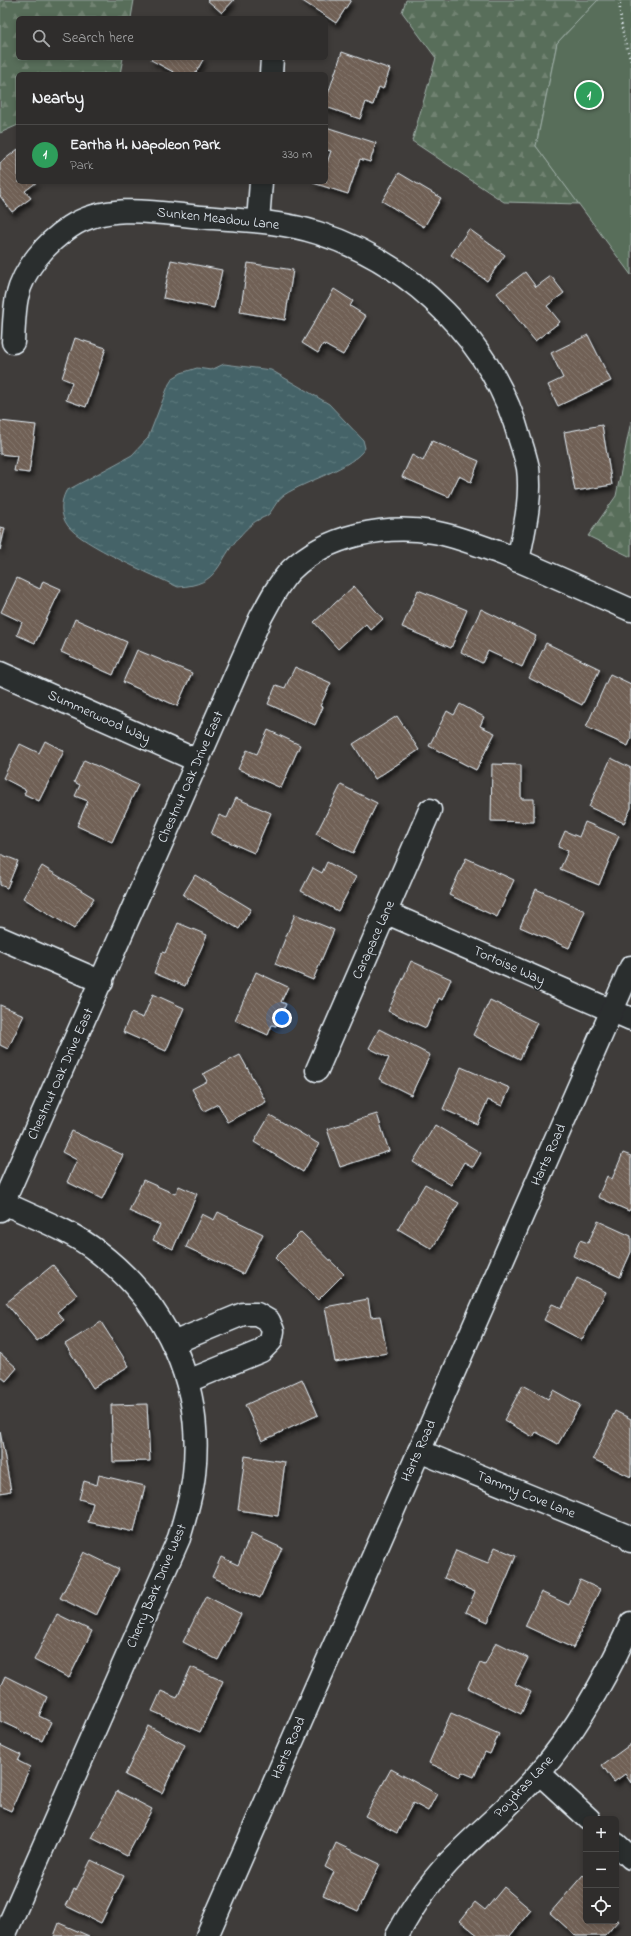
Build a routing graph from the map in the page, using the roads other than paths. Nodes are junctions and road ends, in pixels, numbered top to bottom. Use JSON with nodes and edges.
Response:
{"nodes":[{"id":1,"x":272,"y":60,"type":"edge"},
{"id":2,"x":271,"y":72,"type":"edge"},
{"id":3,"x":261,"y":184,"type":"edge"},
{"id":4,"x":258,"y":221,"type":"junction"},
{"id":5,"x":13,"y":342,"type":"dead end"},
{"id":6,"x":518,"y":561,"type":"junction"},
{"id":7,"x":631,"y":610,"type":"edge"},
{"id":8,"x":0,"y":674,"type":"edge"},
{"id":9,"x":198,"y":761,"type":"junction"},
{"id":10,"x":430,"y":810,"type":"dead end"},
{"id":11,"x":387,"y":913,"type":"junction"},
{"id":12,"x":0,"y":938,"type":"edge"},
{"id":13,"x":631,"y":967,"type":"edge"},
{"id":14,"x":102,"y":982,"type":"junction"},
{"id":15,"x":622,"y":1014,"type":"edge"},
{"id":16,"x":317,"y":1070,"type":"dead end"},
{"id":17,"x":2,"y":1207,"type":"edge"},
{"id":18,"x":173,"y":1343,"type":"junction"},
{"id":19,"x":188,"y":1381,"type":"junction"},
{"id":20,"x":419,"y":1451,"type":"junction"},
{"id":21,"x":631,"y":1541,"type":"edge"},
{"id":22,"x":631,"y":1623,"type":"edge"},
{"id":23,"x":540,"y":1773,"type":"junction"},
{"id":24,"x":586,"y":1816,"type":"edge"},
{"id":25,"x":619,"y":1847,"type":"edge"},
{"id":26,"x":631,"y":1858,"type":"edge"},
{"id":27,"x":4,"y":1936,"type":"edge"},
{"id":28,"x":207,"y":1936,"type":"edge"},
{"id":29,"x":398,"y":1936,"type":"edge"}],
"edges":[{"from":1,"to":2,"type":"street"},
{"from":3,"to":4,"type":"street"},
{"from":4,"to":5,"type":"street","name":"Sunken Meadow Lane"},
{"from":4,"to":6,"type":"street","name":"Sunken Meadow Lane"},
{"from":6,"to":7,"type":"street","name":"Chestnut Oak Drive East"},
{"from":6,"to":9,"type":"street","name":"Chestnut Oak Drive East"},
{"from":8,"to":9,"type":"street","name":"Summerwood Way"},
{"from":9,"to":14,"type":"street","name":"Chestnut Oak Drive East"},
{"from":10,"to":11,"type":"street","name":"Carapace Lane"},
{"from":11,"to":15,"type":"street","name":"Tortoise Way"},
{"from":11,"to":16,"type":"street","name":"Carapace Lane"},
{"from":12,"to":14,"type":"street"},
{"from":13,"to":15,"type":"street","name":"Harts Road"},
{"from":14,"to":17,"type":"street","name":"Chestnut Oak Drive East"},
{"from":15,"to":20,"type":"street","name":"Harts Road"},
{"from":17,"to":18,"type":"street","name":"Cherry Bark Drive West"},
{"from":18,"to":19,"type":"street","name":"Cherry Bark Drive West"},
{"from":18,"to":19,"type":"street"},
{"from":19,"to":27,"type":"street","name":"Cherry Bark Drive West"},
{"from":20,"to":21,"type":"street","name":"Tammy Cove Lane"},
{"from":20,"to":28,"type":"street","name":"Harts Road"},
{"from":22,"to":23,"type":"street","name":"Poydras Lane"},
{"from":23,"to":24,"type":"street"},
{"from":23,"to":29,"type":"street","name":"Poydras Lane"},
{"from":25,"to":26,"type":"street"}]}
